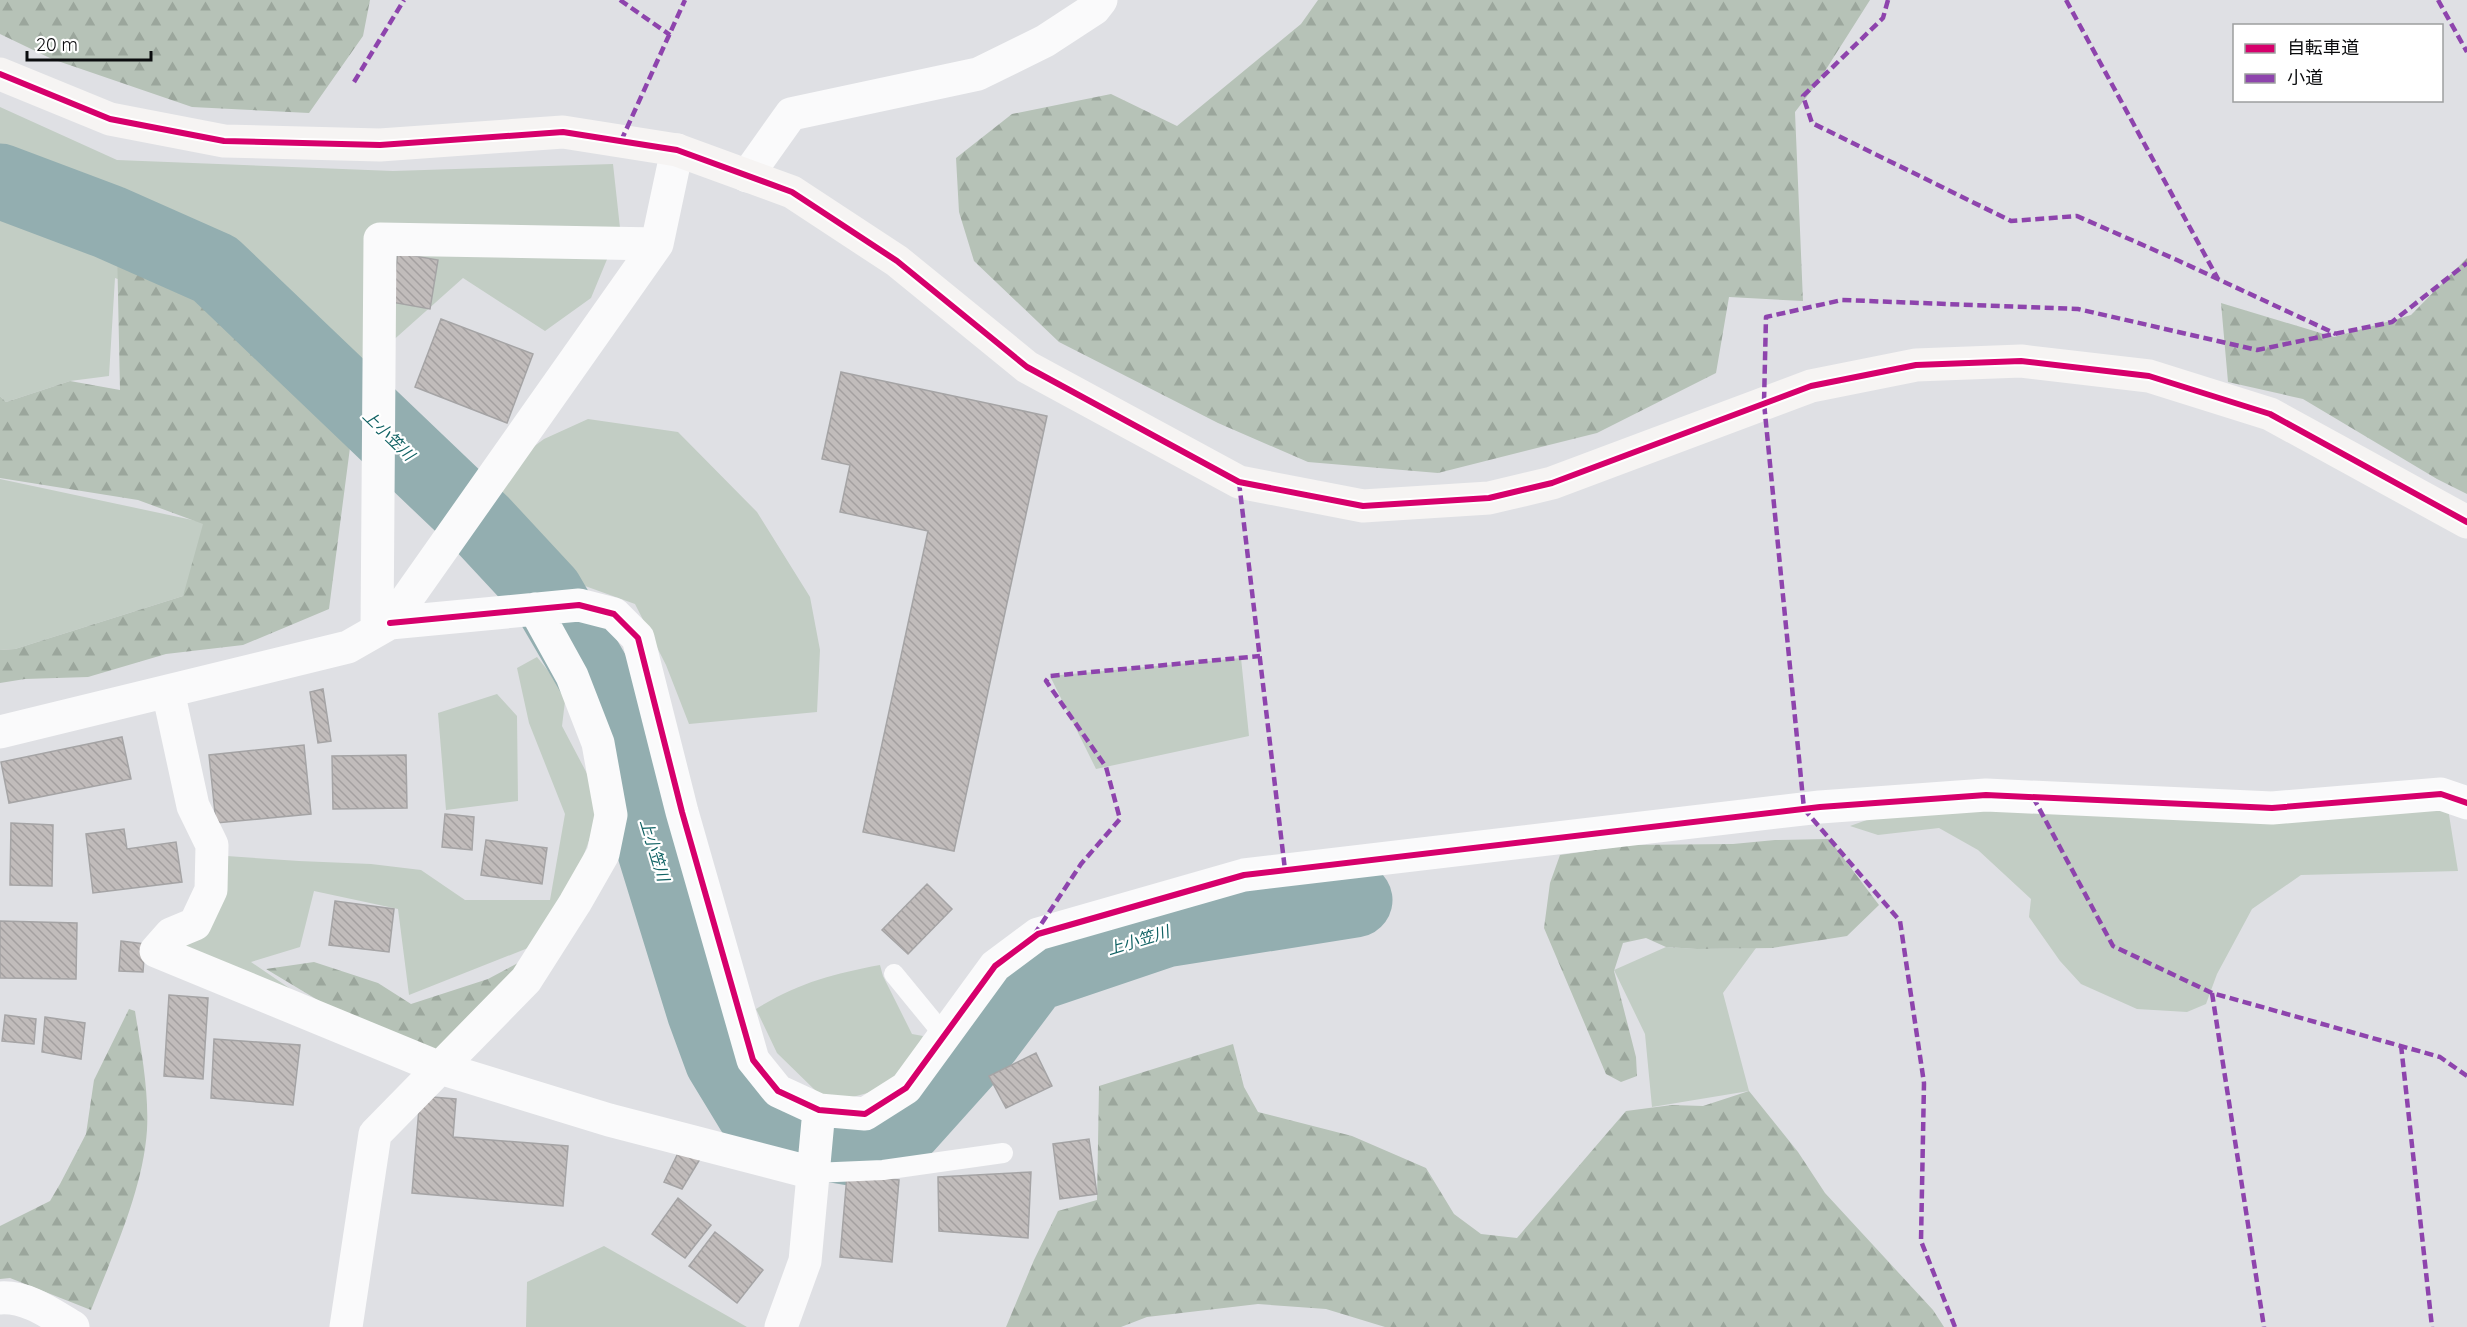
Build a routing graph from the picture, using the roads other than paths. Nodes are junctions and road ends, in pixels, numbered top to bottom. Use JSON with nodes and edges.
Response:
{"nodes":[{"id":1,"x":1101,"y":0,"type":"edge"},
{"id":2,"x":0,"y":74,"type":"edge"},
{"id":3,"x":677,"y":150,"type":"junction"},
{"id":4,"x":747,"y":176,"type":"junction"},
{"id":5,"x":657,"y":244,"type":"junction"},
{"id":6,"x":2467,"y":522,"type":"edge"},
{"id":7,"x":524,"y":611,"type":"junction"},
{"id":8,"x":383,"y":627,"type":"junction"},
{"id":9,"x":168,"y":691,"type":"junction"},
{"id":10,"x":0,"y":732,"type":"edge"},
{"id":11,"x":2467,"y":803,"type":"edge"},
{"id":12,"x":894,"y":974,"type":"dead end"},
{"id":13,"x":944,"y":1035,"type":"junction"},
{"id":14,"x":440,"y":1068,"type":"junction"},
{"id":15,"x":818,"y":1117,"type":"junction"},
{"id":16,"x":1004,"y":1154,"type":"dead end"},
{"id":17,"x":813,"y":1168,"type":"junction"},
{"id":18,"x":0,"y":1298,"type":"edge"},
{"id":19,"x":73,"y":1327,"type":"edge"},
{"id":20,"x":346,"y":1327,"type":"edge"},
{"id":21,"x":781,"y":1327,"type":"edge"}],
"edges":[{"from":1,"to":4,"type":"street"},
{"from":2,"to":3,"type":"street"},
{"from":3,"to":4,"type":"street"},
{"from":3,"to":5,"type":"street"},
{"from":4,"to":6,"type":"street"},
{"from":5,"to":8,"type":"street"},
{"from":5,"to":8,"type":"street"},
{"from":7,"to":8,"type":"street"},
{"from":7,"to":14,"type":"street"},
{"from":7,"to":15,"type":"street"},
{"from":8,"to":9,"type":"street"},
{"from":9,"to":10,"type":"street"},
{"from":9,"to":14,"type":"street"},
{"from":11,"to":13,"type":"street"},
{"from":12,"to":13,"type":"lane"},
{"from":13,"to":15,"type":"street"},
{"from":14,"to":17,"type":"street"},
{"from":14,"to":20,"type":"street"},
{"from":15,"to":17,"type":"street"},
{"from":16,"to":17,"type":"lane"},
{"from":17,"to":21,"type":"street"},
{"from":18,"to":19,"type":"street"}]}
